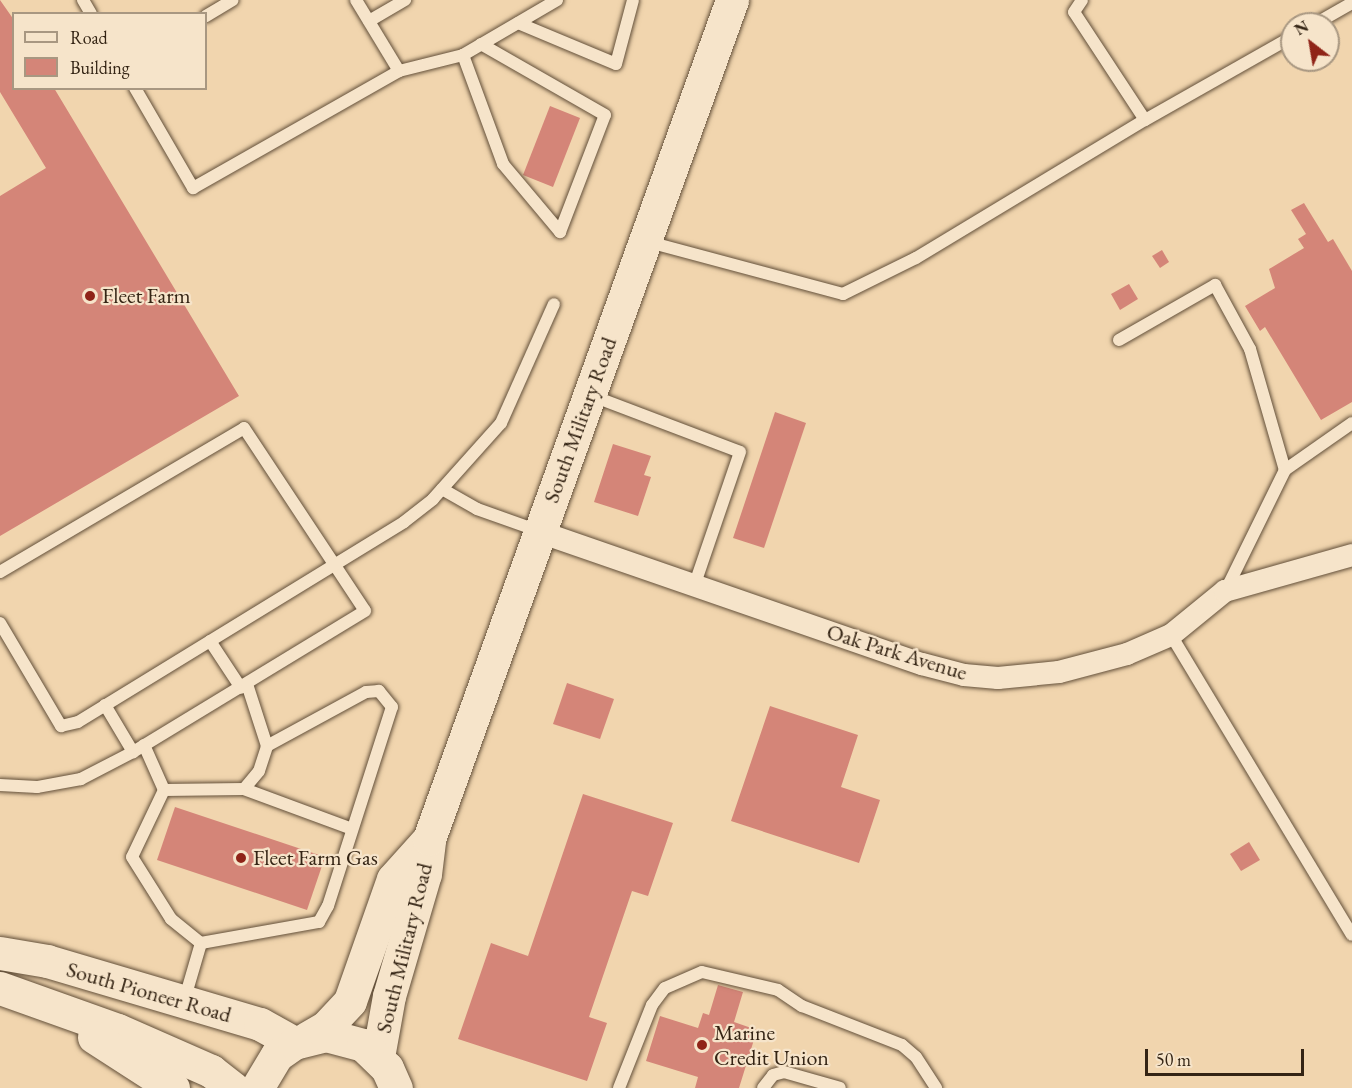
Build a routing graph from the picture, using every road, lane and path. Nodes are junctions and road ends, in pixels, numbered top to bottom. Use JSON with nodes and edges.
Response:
{"nodes":[{"id":1,"x":233,"y":0,"type":"edge"},
{"id":2,"x":356,"y":0,"type":"edge"},
{"id":3,"x":405,"y":0,"type":"edge"},
{"id":4,"x":557,"y":0,"type":"edge"},
{"id":5,"x":633,"y":0,"type":"edge"},
{"id":6,"x":732,"y":0,"type":"edge"},
{"id":7,"x":1082,"y":0,"type":"edge"},
{"id":8,"x":1352,"y":3,"type":"edge"},
{"id":9,"x":1336,"y":12,"type":"edge"},
{"id":10,"x":207,"y":15,"type":"edge"},
{"id":11,"x":369,"y":21,"type":"junction"},
{"id":12,"x":518,"y":23,"type":"junction"},
{"id":13,"x":481,"y":44,"type":"junction"},
{"id":14,"x":1280,"y":44,"type":"edge"},
{"id":15,"x":463,"y":55,"type":"junction"},
{"id":16,"x":399,"y":71,"type":"junction"},
{"id":17,"x":136,"y":90,"type":"edge"},
{"id":18,"x":1145,"y":120,"type":"junction"},
{"id":19,"x":645,"y":241,"type":"junction"},
{"id":20,"x":554,"y":304,"type":"dead end"},
{"id":21,"x":1119,"y":340,"type":"dead end"},
{"id":22,"x":589,"y":395,"type":"junction"},
{"id":23,"x":1352,"y":423,"type":"edge"},
{"id":24,"x":1285,"y":470,"type":"junction"},
{"id":25,"x":441,"y":489,"type":"junction"},
{"id":26,"x":540,"y":531,"type":"junction"},
{"id":27,"x":1352,"y":555,"type":"edge"},
{"id":28,"x":334,"y":565,"type":"junction"},
{"id":29,"x":0,"y":572,"type":"edge"},
{"id":30,"x":694,"y":586,"type":"junction"},
{"id":31,"x":1225,"y":591,"type":"junction"},
{"id":32,"x":0,"y":623,"type":"edge"},
{"id":33,"x":1171,"y":635,"type":"junction"},
{"id":34,"x":210,"y":641,"type":"junction"},
{"id":35,"x":244,"y":686,"type":"junction"},
{"id":36,"x":105,"y":705,"type":"junction"},
{"id":37,"x":267,"y":746,"type":"junction"},
{"id":38,"x":139,"y":748,"type":"junction"},
{"id":39,"x":0,"y":785,"type":"edge"},
{"id":40,"x":244,"y":789,"type":"junction"},
{"id":41,"x":164,"y":790,"type":"junction"},
{"id":42,"x":352,"y":829,"type":"junction"},
{"id":43,"x":429,"y":839,"type":"junction"},
{"id":44,"x":1352,"y":935,"type":"edge"},
{"id":45,"x":201,"y":943,"type":"junction"},
{"id":46,"x":0,"y":953,"type":"edge"},
{"id":47,"x":0,"y":988,"type":"edge"},
{"id":48,"x":184,"y":1002,"type":"junction"},
{"id":49,"x":49,"y":1005,"type":"junction"},
{"id":50,"x":300,"y":1040,"type":"junction"},
{"id":51,"x":392,"y":1078,"type":"edge"},
{"id":52,"x":173,"y":1088,"type":"edge"},
{"id":53,"x":233,"y":1088,"type":"edge"},
{"id":54,"x":256,"y":1088,"type":"edge"},
{"id":55,"x":618,"y":1088,"type":"edge"},
{"id":56,"x":763,"y":1088,"type":"edge"},
{"id":57,"x":840,"y":1088,"type":"edge"},
{"id":58,"x":936,"y":1088,"type":"edge"}],
"edges":[{"from":1,"to":10,"type":"lane"},
{"from":2,"to":11,"type":"lane"},
{"from":3,"to":11,"type":"lane"},
{"from":4,"to":12,"type":"lane"},
{"from":5,"to":12,"type":"lane"},
{"from":6,"to":19,"type":"main road","name":"South Military Road"},
{"from":7,"to":18,"type":"lane"},
{"from":8,"to":9,"type":"lane"},
{"from":11,"to":16,"type":"lane"},
{"from":12,"to":13,"type":"lane"},
{"from":13,"to":15,"type":"lane"},
{"from":13,"to":15,"type":"lane"},
{"from":14,"to":18,"type":"lane"},
{"from":15,"to":16,"type":"lane"},
{"from":16,"to":17,"type":"lane"},
{"from":18,"to":19,"type":"lane"},
{"from":19,"to":22,"type":"main road","name":"South Military Road"},
{"from":20,"to":25,"type":"lane"},
{"from":21,"to":24,"type":"lane"},
{"from":22,"to":26,"type":"main road","name":"South Military Road"},
{"from":22,"to":30,"type":"lane"},
{"from":23,"to":24,"type":"lane"},
{"from":24,"to":31,"type":"lane"},
{"from":25,"to":26,"type":"lane"},
{"from":25,"to":28,"type":"lane"},
{"from":26,"to":30,"type":"street","name":"Oak Park Avenue"},
{"from":26,"to":43,"type":"main road","name":"South Military Road"},
{"from":27,"to":31,"type":"street","name":"Oak Park Avenue"},
{"from":28,"to":29,"type":"lane"},
{"from":28,"to":34,"type":"lane"},
{"from":28,"to":35,"type":"lane"},
{"from":30,"to":33,"type":"street","name":"Oak Park Avenue"},
{"from":31,"to":33,"type":"street","name":"Oak Park Avenue"},
{"from":32,"to":36,"type":"lane"},
{"from":33,"to":44,"type":"lane"},
{"from":34,"to":35,"type":"lane"},
{"from":34,"to":36,"type":"lane"},
{"from":35,"to":37,"type":"lane"},
{"from":35,"to":38,"type":"lane"},
{"from":36,"to":38,"type":"lane"},
{"from":37,"to":40,"type":"lane"},
{"from":37,"to":42,"type":"lane"},
{"from":38,"to":39,"type":"lane"},
{"from":38,"to":41,"type":"lane"},
{"from":40,"to":41,"type":"lane"},
{"from":40,"to":42,"type":"lane"},
{"from":41,"to":45,"type":"lane"},
{"from":42,"to":45,"type":"lane"},
{"from":43,"to":50,"type":"main road","name":"South Military Road"},
{"from":43,"to":51,"type":"main road","name":"South Military Road"},
{"from":45,"to":48,"type":"lane"},
{"from":46,"to":48,"type":"main road","name":"South Pioneer Road"},
{"from":47,"to":49,"type":"main road","name":"South Pioneer Road"},
{"from":48,"to":50,"type":"main road","name":"South Pioneer Road"},
{"from":49,"to":52,"type":"main road"},
{"from":49,"to":53,"type":"main road","name":"South Pioneer Road"},
{"from":50,"to":51,"type":"main road"},
{"from":50,"to":54,"type":"main road","name":"South Military Road"},
{"from":55,"to":58,"type":"lane"},
{"from":56,"to":57,"type":"lane"}]}
